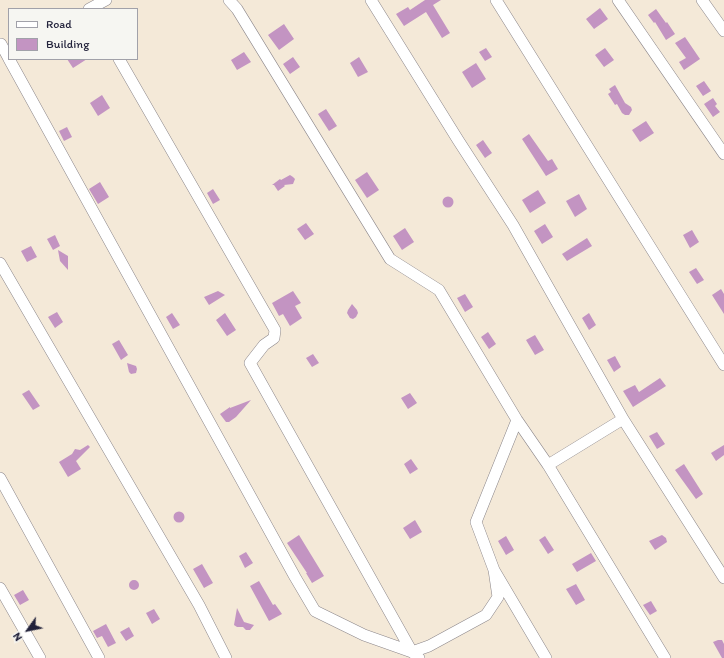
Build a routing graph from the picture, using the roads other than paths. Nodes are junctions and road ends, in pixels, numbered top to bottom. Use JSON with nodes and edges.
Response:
{"nodes":[{"id":1,"x":106,"y":0,"type":"edge"},
{"id":2,"x":229,"y":0,"type":"edge"},
{"id":3,"x":371,"y":0,"type":"edge"},
{"id":4,"x":496,"y":0,"type":"edge"},
{"id":5,"x":618,"y":0,"type":"edge"},
{"id":6,"x":702,"y":0,"type":"edge"},
{"id":7,"x":92,"y":8,"type":"edge"},
{"id":8,"x":724,"y":31,"type":"edge"},
{"id":9,"x":3,"y":43,"type":"edge"},
{"id":10,"x":8,"y":56,"type":"edge"},
{"id":11,"x":10,"y":60,"type":"edge"},
{"id":12,"x":120,"y":60,"type":"edge"},
{"id":13,"x":724,"y":154,"type":"edge"},
{"id":14,"x":0,"y":263,"type":"edge"},
{"id":15,"x":724,"y":365,"type":"edge"},
{"id":16,"x":623,"y":419,"type":"junction"},
{"id":17,"x":517,"y":420,"type":"junction"},
{"id":18,"x":548,"y":465,"type":"junction"},
{"id":19,"x":0,"y":478,"type":"edge"},
{"id":20,"x":494,"y":570,"type":"junction"},
{"id":21,"x":724,"y":578,"type":"edge"},
{"id":22,"x":0,"y":588,"type":"edge"},
{"id":23,"x":416,"y":655,"type":"edge"},
{"id":24,"x":40,"y":658,"type":"edge"},
{"id":25,"x":99,"y":658,"type":"edge"},
{"id":26,"x":226,"y":658,"type":"edge"},
{"id":27,"x":546,"y":658,"type":"edge"},
{"id":28,"x":665,"y":658,"type":"edge"}],
"edges":[{"from":1,"to":7,"type":"street"},
{"from":2,"to":17,"type":"street"},
{"from":3,"to":16,"type":"street"},
{"from":4,"to":15,"type":"street"},
{"from":5,"to":13,"type":"street"},
{"from":6,"to":8,"type":"street"},
{"from":9,"to":10,"type":"street"},
{"from":11,"to":23,"type":"street"},
{"from":12,"to":23,"type":"street"},
{"from":14,"to":26,"type":"street"},
{"from":16,"to":18,"type":"street"},
{"from":16,"to":21,"type":"street"},
{"from":17,"to":18,"type":"street"},
{"from":17,"to":20,"type":"street"},
{"from":18,"to":28,"type":"street"},
{"from":19,"to":25,"type":"street"},
{"from":20,"to":23,"type":"street"},
{"from":20,"to":27,"type":"street"},
{"from":22,"to":24,"type":"street"}]}
